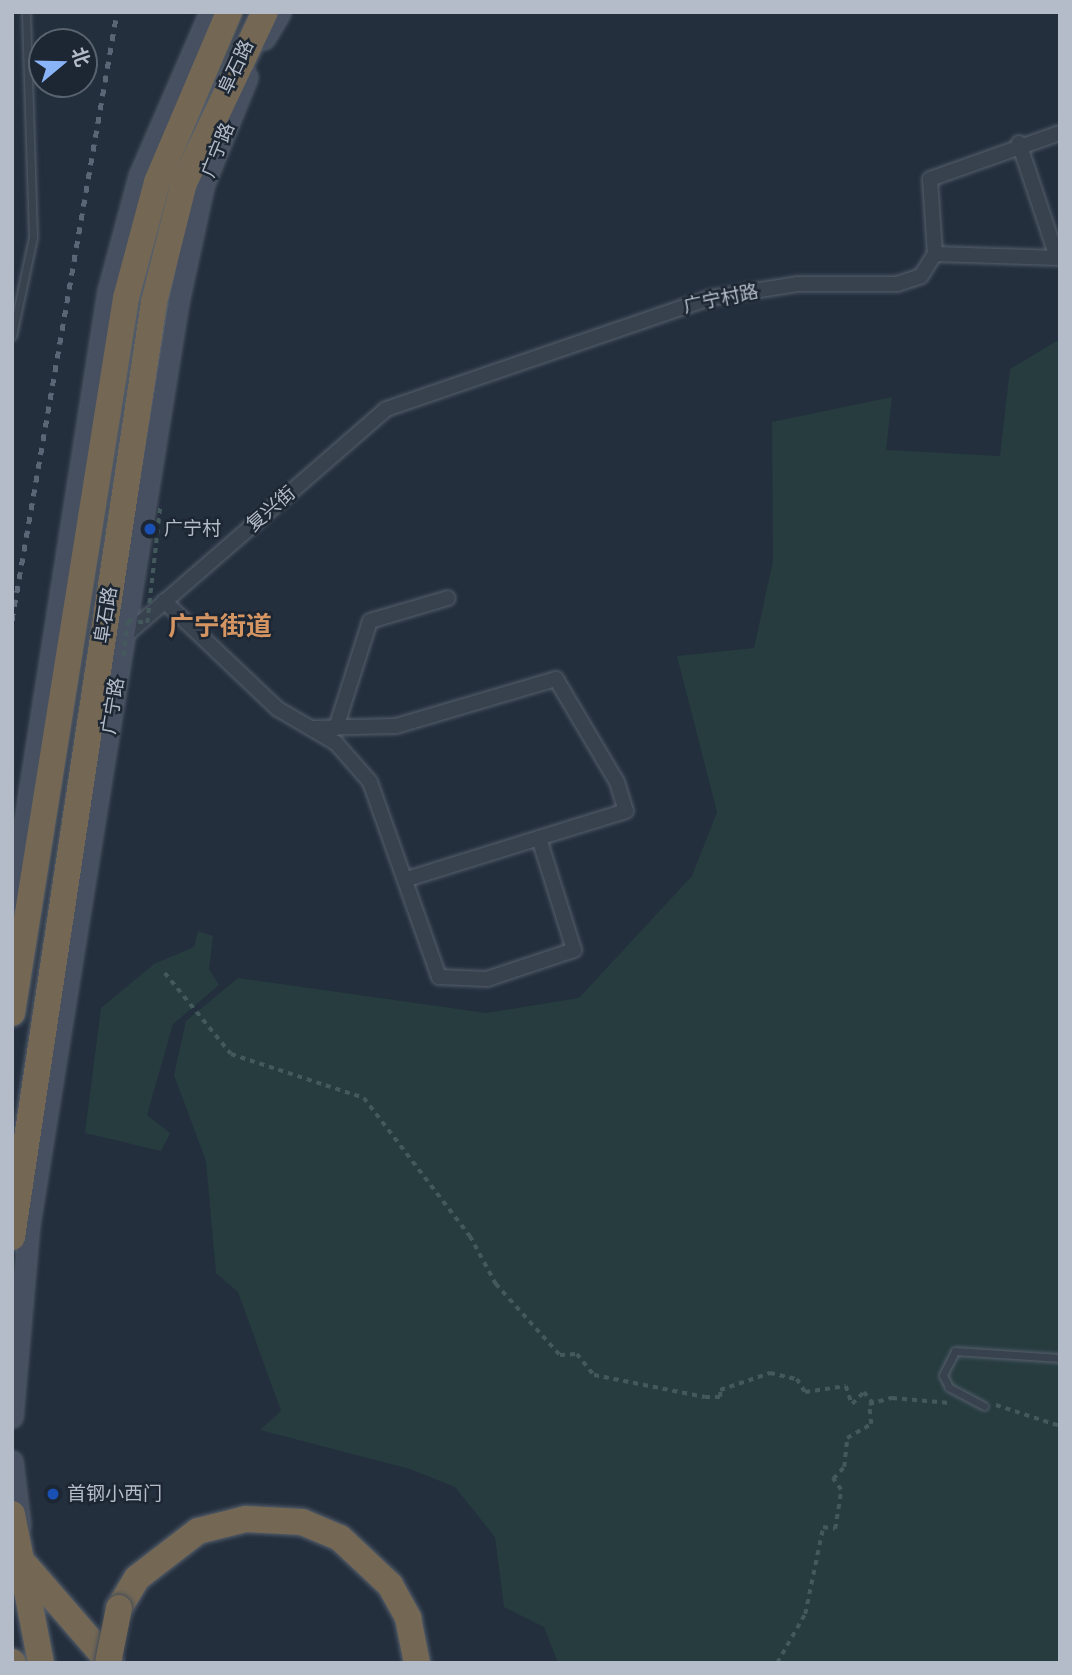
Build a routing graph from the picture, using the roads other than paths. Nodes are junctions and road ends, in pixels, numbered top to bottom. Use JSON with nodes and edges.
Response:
{"nodes":[{"id":1,"x":26,"y":12,"type":"edge"},
{"id":2,"x":210,"y":12,"type":"edge"},
{"id":3,"x":229,"y":12,"type":"edge"},
{"id":4,"x":265,"y":12,"type":"edge"},
{"id":5,"x":281,"y":12,"type":"edge"},
{"id":6,"x":1060,"y":133,"type":"edge"},
{"id":7,"x":1019,"y":143,"type":"junction"},
{"id":8,"x":935,"y":254,"type":"junction"},
{"id":9,"x":1058,"y":258,"type":"edge"},
{"id":10,"x":12,"y":336,"type":"edge"},
{"id":11,"x":386,"y":409,"type":"joint"},
{"id":12,"x":449,"y":598,"type":"dead end"},
{"id":13,"x":164,"y":601,"type":"junction"},
{"id":14,"x":123,"y":646,"type":"junction"},
{"id":15,"x":313,"y":728,"type":"junction"},
{"id":16,"x":336,"y":729,"type":"junction"},
{"id":17,"x":539,"y":838,"type":"junction"},
{"id":18,"x":407,"y":879,"type":"junction"},
{"id":19,"x":12,"y":901,"type":"edge"},
{"id":20,"x":12,"y":1013,"type":"edge"},
{"id":21,"x":12,"y":1237,"type":"edge"},
{"id":22,"x":1060,"y":1358,"type":"edge"},
{"id":23,"x":984,"y":1406,"type":"road end"},
{"id":24,"x":12,"y":1417,"type":"edge"},
{"id":25,"x":12,"y":1461,"type":"edge"},
{"id":26,"x":12,"y":1514,"type":"edge"},
{"id":27,"x":26,"y":1566,"type":"junction"},
{"id":28,"x":41,"y":1663,"type":"edge"},
{"id":29,"x":53,"y":1663,"type":"edge"},
{"id":30,"x":109,"y":1663,"type":"edge"},
{"id":31,"x":417,"y":1663,"type":"edge"}],
"edges":[{"from":1,"to":10,"type":"lane"},
{"from":2,"to":19,"type":"street"},
{"from":3,"to":20,"type":"highway","name":"阜石路"},
{"from":4,"to":21,"type":"highway","name":"阜石路"},
{"from":5,"to":14,"type":"street","name":"广宁路"},
{"from":6,"to":7,"type":"street"},
{"from":7,"to":8,"type":"street"},
{"from":7,"to":9,"type":"street"},
{"from":8,"to":9,"type":"street"},
{"from":8,"to":11,"type":"street","name":"广宁村路"},
{"from":11,"to":13,"type":"street","name":"复兴街"},
{"from":12,"to":16,"type":"street"},
{"from":13,"to":14,"type":"street","name":"复兴街"},
{"from":13,"to":15,"type":"street"},
{"from":14,"to":24,"type":"street","name":"广宁路"},
{"from":15,"to":16,"type":"street"},
{"from":15,"to":18,"type":"street"},
{"from":16,"to":17,"type":"street"},
{"from":17,"to":18,"type":"street"},
{"from":17,"to":18,"type":"street"},
{"from":22,"to":23,"type":"lane"},
{"from":25,"to":27,"type":"street"},
{"from":26,"to":28,"type":"highway"},
{"from":27,"to":29,"type":"street"},
{"from":27,"to":30,"type":"highway"},
{"from":30,"to":31,"type":"highway","bridge":true}]}
